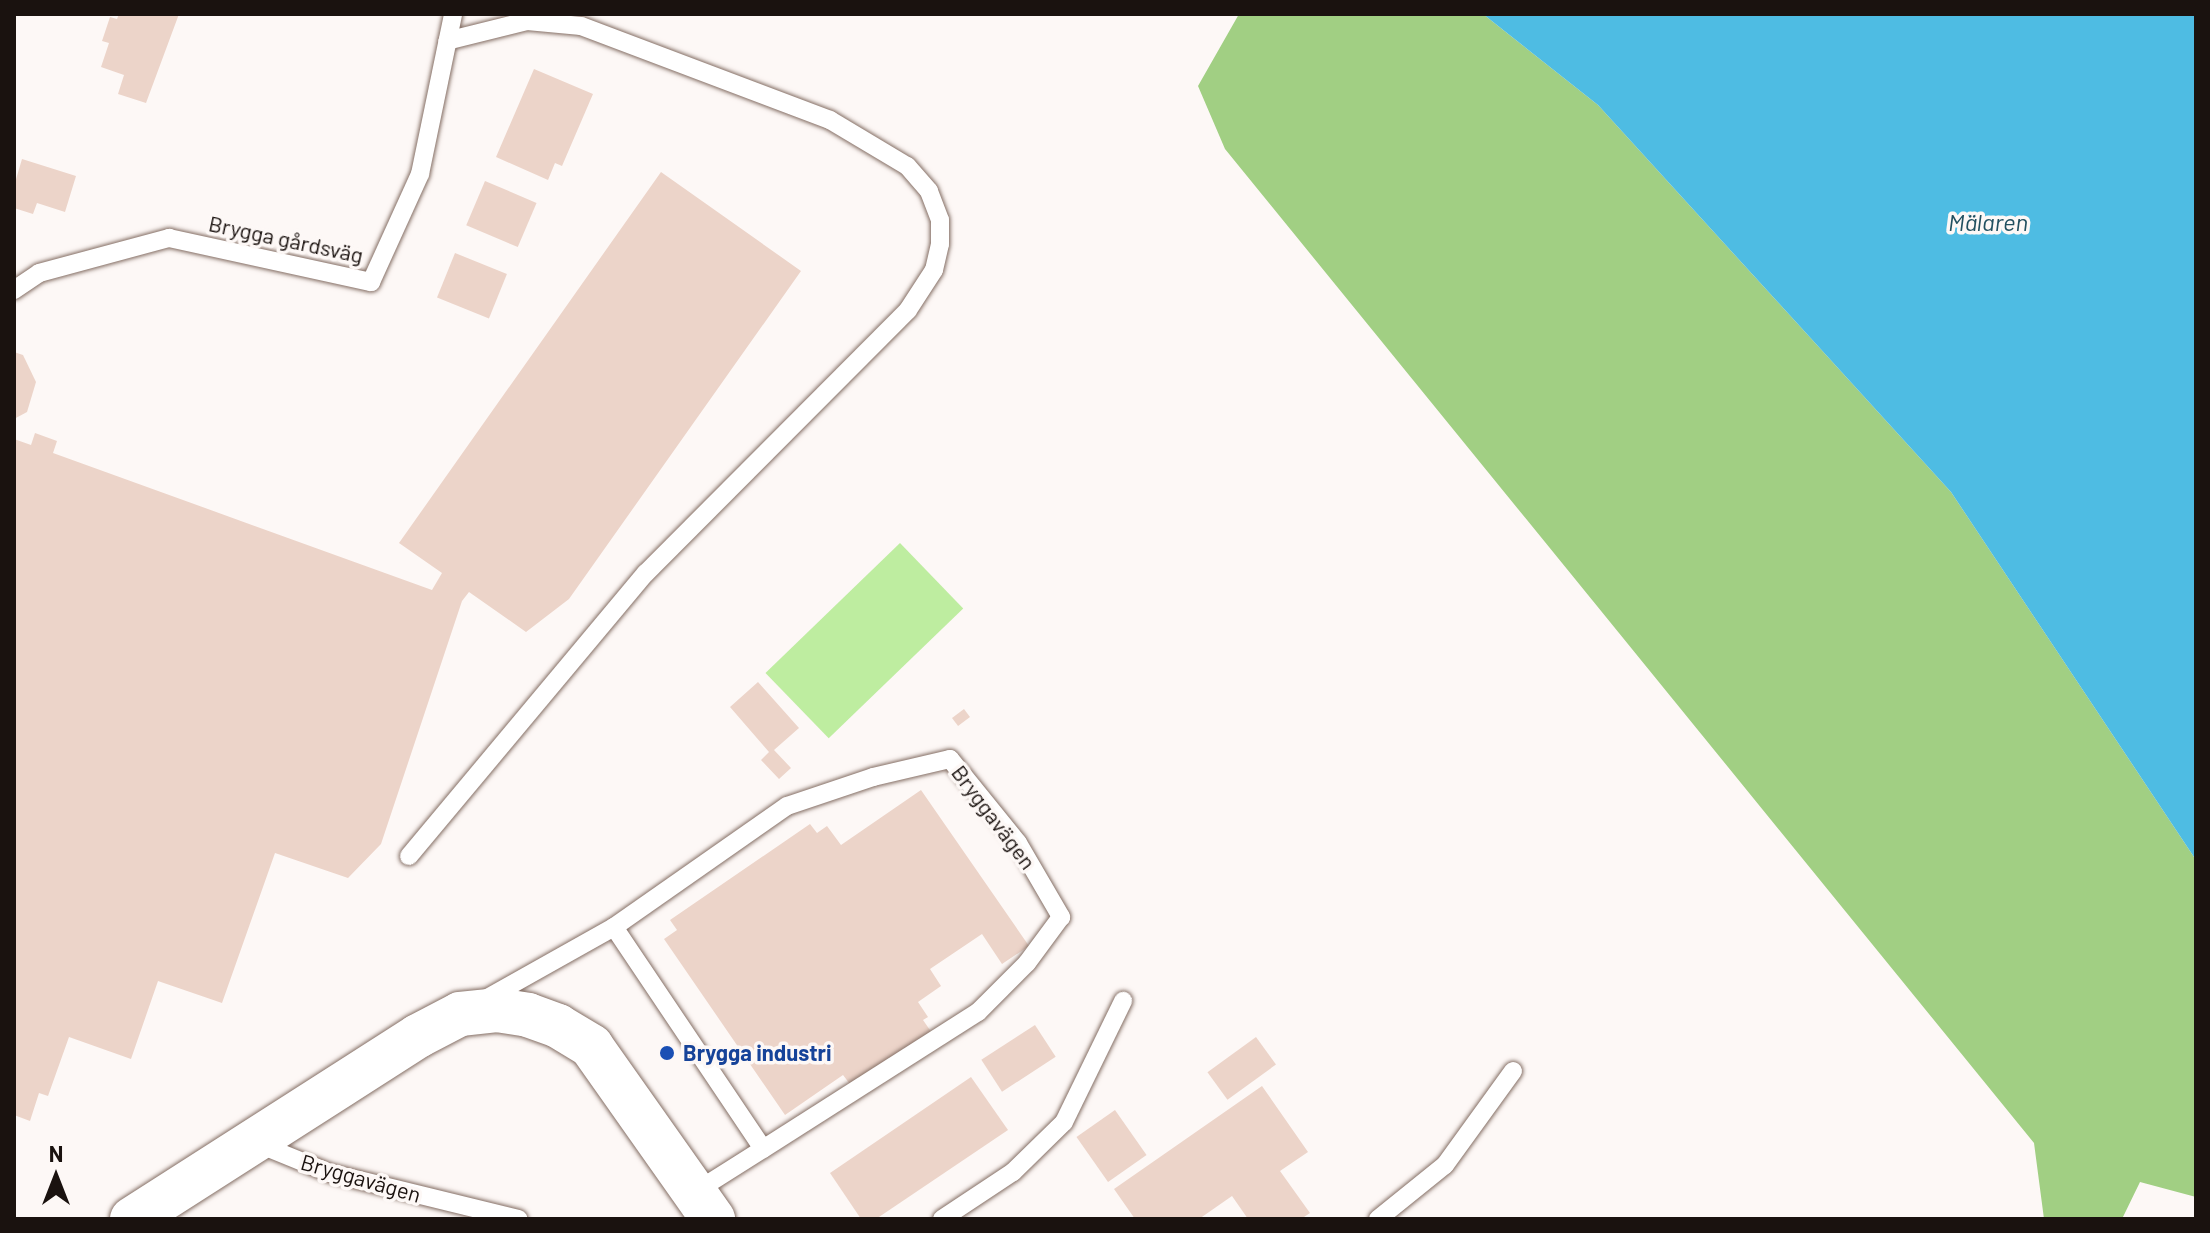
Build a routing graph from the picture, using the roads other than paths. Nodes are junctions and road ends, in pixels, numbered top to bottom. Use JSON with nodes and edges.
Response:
{"nodes":[{"id":1,"x":453,"y":14,"type":"edge"},
{"id":2,"x":447,"y":41,"type":"junction"},
{"id":3,"x":14,"y":290,"type":"edge"},
{"id":4,"x":409,"y":856,"type":"dead end"},
{"id":5,"x":614,"y":927,"type":"junction"},
{"id":6,"x":1123,"y":1001,"type":"dead end"},
{"id":7,"x":460,"y":1014,"type":"junction"},
{"id":8,"x":1513,"y":1071,"type":"dead end"},
{"id":9,"x":253,"y":1142,"type":"junction"},
{"id":10,"x":763,"y":1149,"type":"junction"},
{"id":11,"x":704,"y":1205,"type":"edge"},
{"id":12,"x":152,"y":1211,"type":"edge"},
{"id":13,"x":518,"y":1219,"type":"edge"},
{"id":14,"x":942,"y":1219,"type":"edge"},
{"id":15,"x":1378,"y":1219,"type":"edge"}],
"edges":[{"from":1,"to":2,"type":"lane","name":"Brygga gårdsväg"},
{"from":2,"to":3,"type":"lane","name":"Brygga gårdsväg"},
{"from":2,"to":4,"type":"lane"},
{"from":5,"to":7,"type":"lane","name":"Bryggavägen"},
{"from":5,"to":10,"type":"lane"},
{"from":5,"to":10,"type":"lane","name":"Bryggavägen"},
{"from":6,"to":14,"type":"lane"},
{"from":7,"to":9,"type":"main road","name":"Bryggavägen"},
{"from":7,"to":11,"type":"main road","name":"Bryggavägen"},
{"from":8,"to":15,"type":"lane"},
{"from":9,"to":12,"type":"main road","name":"Bryggavägen"},
{"from":9,"to":13,"type":"lane","name":"Bryggavägen"},
{"from":10,"to":11,"type":"lane","name":"Bryggavägen"}]}
